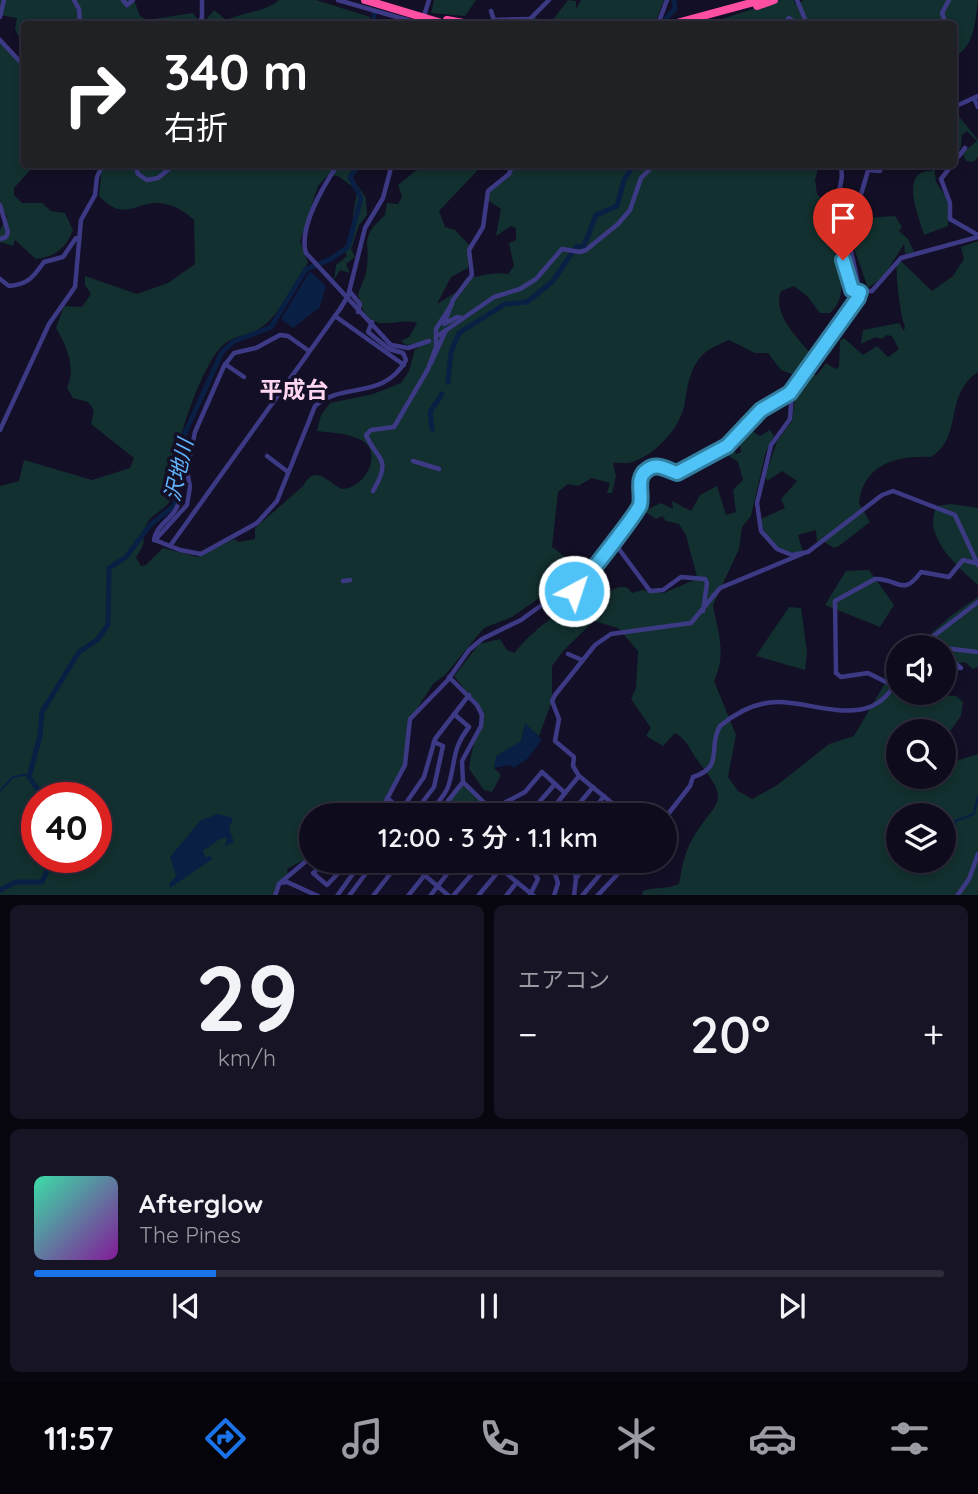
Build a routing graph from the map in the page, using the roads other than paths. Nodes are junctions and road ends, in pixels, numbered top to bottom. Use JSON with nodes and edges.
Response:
{"nodes":[{"id":1,"x":4,"y":0,"type":"edge"},
{"id":2,"x":74,"y":0,"type":"edge"},
{"id":3,"x":123,"y":0,"type":"edge"},
{"id":4,"x":133,"y":0,"type":"edge"},
{"id":5,"x":202,"y":0,"type":"edge"},
{"id":6,"x":338,"y":0,"type":"edge"},
{"id":7,"x":365,"y":0,"type":"edge"},
{"id":8,"x":380,"y":0,"type":"edge"},
{"id":9,"x":429,"y":0,"type":"edge"},
{"id":10,"x":549,"y":0,"type":"edge"},
{"id":11,"x":667,"y":0,"type":"edge"},
{"id":12,"x":762,"y":0,"type":"edge"},
{"id":13,"x":774,"y":0,"type":"edge"},
{"id":14,"x":798,"y":0,"type":"edge"},
{"id":15,"x":949,"y":0,"type":"edge"},
{"id":16,"x":491,"y":11,"type":"dead end"},
{"id":17,"x":0,"y":17,"type":"edge"},
{"id":18,"x":707,"y":19,"type":"junction"},
{"id":19,"x":80,"y":21,"type":"edge"},
{"id":20,"x":200,"y":21,"type":"edge"},
{"id":21,"x":411,"y":21,"type":"edge"},
{"id":22,"x":422,"y":21,"type":"edge"},
{"id":23,"x":442,"y":21,"type":"edge"},
{"id":24,"x":443,"y":21,"type":"edge"},
{"id":25,"x":527,"y":21,"type":"edge"},
{"id":26,"x":659,"y":21,"type":"edge"},
{"id":27,"x":693,"y":21,"type":"edge"},
{"id":28,"x":701,"y":21,"type":"edge"},
{"id":29,"x":804,"y":21,"type":"edge"},
{"id":30,"x":945,"y":21,"type":"edge"},
{"id":31,"x":0,"y":40,"type":"edge"},
{"id":32,"x":21,"y":63,"type":"edge"},
{"id":33,"x":976,"y":97,"type":"edge"},
{"id":34,"x":957,"y":106,"type":"edge"},
{"id":35,"x":978,"y":107,"type":"edge"},
{"id":36,"x":964,"y":148,"type":"dead end"},
{"id":37,"x":957,"y":157,"type":"edge"},
{"id":38,"x":101,"y":168,"type":"edge"},
{"id":39,"x":136,"y":168,"type":"edge"},
{"id":40,"x":170,"y":168,"type":"edge"},
{"id":41,"x":336,"y":168,"type":"edge"},
{"id":42,"x":391,"y":168,"type":"edge"},
{"id":43,"x":511,"y":168,"type":"edge"},
{"id":44,"x":651,"y":168,"type":"edge"},
{"id":45,"x":840,"y":168,"type":"edge"},
{"id":46,"x":870,"y":168,"type":"edge"},
{"id":47,"x":949,"y":168,"type":"edge"},
{"id":48,"x":0,"y":205,"type":"edge"},
{"id":49,"x":78,"y":236,"type":"junction"},
{"id":50,"x":978,"y":236,"type":"edge"},
{"id":51,"x":0,"y":239,"type":"edge"},
{"id":52,"x":0,"y":279,"type":"edge"},
{"id":53,"x":860,"y":292,"type":"junction"},
{"id":54,"x":349,"y":294,"type":"junction"},
{"id":55,"x":452,"y":304,"type":"junction"},
{"id":56,"x":358,"y":312,"type":"junction"},
{"id":57,"x":335,"y":316,"type":"junction"},
{"id":58,"x":462,"y":318,"type":"junction"},
{"id":59,"x":372,"y":322,"type":"junction"},
{"id":60,"x":446,"y":329,"type":"junction"},
{"id":61,"x":439,"y":335,"type":"dead end"},
{"id":62,"x":429,"y":341,"type":"dead end"},
{"id":63,"x":309,"y":351,"type":"junction"},
{"id":64,"x":225,"y":364,"type":"junction"},
{"id":65,"x":404,"y":365,"type":"junction"},
{"id":66,"x":428,"y":369,"type":"junction"},
{"id":67,"x":244,"y":377,"type":"dead end"},
{"id":68,"x":795,"y":386,"type":"junction"},
{"id":69,"x":0,"y":430,"type":"edge"},
{"id":70,"x":267,"y":456,"type":"dead end"},
{"id":71,"x":413,"y":461,"type":"dead end"},
{"id":72,"x":439,"y":468,"type":"dead end"},
{"id":73,"x":288,"y":472,"type":"junction"},
{"id":74,"x":373,"y":491,"type":"dead end"},
{"id":75,"x":178,"y":504,"type":"dead end"},
{"id":76,"x":155,"y":540,"type":"junction"},
{"id":77,"x":613,"y":541,"type":"junction"},
{"id":78,"x":170,"y":546,"type":"junction"},
{"id":79,"x":802,"y":554,"type":"junction"},
{"id":80,"x":978,"y":564,"type":"edge"},
{"id":81,"x":350,"y":580,"type":"dead end"},
{"id":82,"x":343,"y":582,"type":"dead end"},
{"id":83,"x":978,"y":602,"type":"edge"},
{"id":84,"x":703,"y":611,"type":"junction"},
{"id":85,"x":935,"y":635,"type":"edge"},
{"id":86,"x":956,"y":651,"type":"edge"},
{"id":87,"x":978,"y":652,"type":"edge"},
{"id":88,"x":568,"y":654,"type":"dead end"},
{"id":89,"x":582,"y":660,"type":"junction"},
{"id":90,"x":449,"y":677,"type":"junction"},
{"id":91,"x":886,"y":682,"type":"edge"},
{"id":92,"x":886,"y":693,"type":"edge"},
{"id":93,"x":468,"y":695,"type":"junction"},
{"id":94,"x":453,"y":713,"type":"junction"},
{"id":95,"x":434,"y":742,"type":"junction"},
{"id":96,"x":579,"y":776,"type":"junction"},
{"id":97,"x":463,"y":782,"type":"junction"},
{"id":98,"x":555,"y":784,"type":"junction"},
{"id":99,"x":593,"y":787,"type":"junction"},
{"id":100,"x":565,"y":793,"type":"junction"},
{"id":101,"x":604,"y":796,"type":"junction"},
{"id":102,"x":387,"y":798,"type":"junction"},
{"id":103,"x":506,"y":802,"type":"edge"},
{"id":104,"x":384,"y":803,"type":"edge"},
{"id":105,"x":393,"y":803,"type":"edge"},
{"id":106,"x":407,"y":803,"type":"edge"},
{"id":107,"x":421,"y":803,"type":"edge"},
{"id":108,"x":436,"y":803,"type":"edge"},
{"id":109,"x":446,"y":803,"type":"edge"},
{"id":110,"x":483,"y":803,"type":"edge"},
{"id":111,"x":538,"y":803,"type":"edge"},
{"id":112,"x":557,"y":803,"type":"edge"},
{"id":113,"x":580,"y":803,"type":"edge"},
{"id":114,"x":599,"y":803,"type":"edge"},
{"id":115,"x":613,"y":803,"type":"edge"},
{"id":116,"x":677,"y":803,"type":"edge"},
{"id":117,"x":978,"y":855,"type":"edge"},
{"id":118,"x":299,"y":867,"type":"edge"},
{"id":119,"x":313,"y":873,"type":"edge"},
{"id":120,"x":338,"y":873,"type":"edge"},
{"id":121,"x":353,"y":873,"type":"edge"},
{"id":122,"x":365,"y":873,"type":"edge"},
{"id":123,"x":391,"y":873,"type":"edge"},
{"id":124,"x":422,"y":873,"type":"edge"},
{"id":125,"x":427,"y":873,"type":"edge"},
{"id":126,"x":447,"y":873,"type":"edge"},
{"id":127,"x":472,"y":873,"type":"edge"},
{"id":128,"x":497,"y":873,"type":"edge"},
{"id":129,"x":506,"y":873,"type":"edge"},
{"id":130,"x":534,"y":873,"type":"edge"},
{"id":131,"x":555,"y":873,"type":"edge"},
{"id":132,"x":575,"y":873,"type":"edge"},
{"id":133,"x":580,"y":873,"type":"edge"},
{"id":134,"x":601,"y":873,"type":"edge"},
{"id":135,"x":618,"y":873,"type":"edge"},
{"id":136,"x":425,"y":876,"type":"junction"},
{"id":137,"x":576,"y":878,"type":"junction"},
{"id":138,"x":517,"y":882,"type":"junction"},
{"id":139,"x":279,"y":884,"type":"junction"},
{"id":140,"x":437,"y":886,"type":"junction"},
{"id":141,"x":275,"y":895,"type":"edge"},
{"id":142,"x":318,"y":895,"type":"edge"},
{"id":143,"x":337,"y":895,"type":"edge"},
{"id":144,"x":349,"y":895,"type":"edge"},
{"id":145,"x":373,"y":895,"type":"edge"},
{"id":146,"x":408,"y":895,"type":"edge"},
{"id":147,"x":430,"y":895,"type":"edge"},
{"id":148,"x":451,"y":895,"type":"edge"},
{"id":149,"x":478,"y":895,"type":"edge"},
{"id":150,"x":506,"y":895,"type":"edge"},
{"id":151,"x":532,"y":895,"type":"edge"},
{"id":152,"x":554,"y":895,"type":"edge"},
{"id":153,"x":574,"y":895,"type":"edge"},
{"id":154,"x":582,"y":895,"type":"edge"},
{"id":155,"x":597,"y":895,"type":"edge"},
{"id":156,"x":957,"y":895,"type":"edge"}],
"edges":[{"from":1,"to":17,"type":"street"},
{"from":2,"to":19,"type":"street"},
{"from":3,"to":4,"type":"street"},
{"from":5,"to":20,"type":"street"},
{"from":6,"to":21,"type":"street"},
{"from":7,"to":23,"type":"highway","bridge":true},
{"from":8,"to":24,"type":"highway","bridge":true},
{"from":9,"to":22,"type":"street"},
{"from":10,"to":25,"type":"street"},
{"from":11,"to":26,"type":"street"},
{"from":12,"to":18,"type":"highway"},
{"from":13,"to":18,"type":"highway"},
{"from":14,"to":29,"type":"street"},
{"from":15,"to":30,"type":"street"},
{"from":16,"to":25,"type":"street"},
{"from":18,"to":27,"type":"highway"},
{"from":18,"to":28,"type":"highway"},
{"from":31,"to":32,"type":"street"},
{"from":33,"to":34,"type":"street"},
{"from":33,"to":35,"type":"street"},
{"from":36,"to":37,"type":"street"},
{"from":38,"to":49,"type":"street"},
{"from":39,"to":40,"type":"street"},
{"from":41,"to":56,"type":"street"},
{"from":42,"to":54,"type":"street"},
{"from":43,"to":55,"type":"street"},
{"from":44,"to":58,"type":"street"},
{"from":45,"to":53,"type":"street"},
{"from":46,"to":53,"type":"street"},
{"from":47,"to":50,"type":"street"},
{"from":48,"to":51,"type":"street"},
{"from":49,"to":52,"type":"street"},
{"from":49,"to":69,"type":"street"},
{"from":50,"to":53,"type":"street"},
{"from":53,"to":68,"type":"street"},
{"from":54,"to":56,"type":"street"},
{"from":54,"to":57,"type":"street","bridge":true},
{"from":55,"to":58,"type":"street"},
{"from":55,"to":66,"type":"street"},
{"from":56,"to":59,"type":"street"},
{"from":57,"to":63,"type":"street"},
{"from":57,"to":65,"type":"street"},
{"from":58,"to":60,"type":"street"},
{"from":59,"to":62,"type":"street"},
{"from":59,"to":65,"type":"street"},
{"from":60,"to":61,"type":"street"},
{"from":60,"to":66,"type":"street"},
{"from":63,"to":64,"type":"street"},
{"from":63,"to":78,"type":"street"},
{"from":64,"to":67,"type":"street"},
{"from":64,"to":76,"type":"street"},
{"from":65,"to":73,"type":"street"},
{"from":66,"to":74,"type":"street"},
{"from":68,"to":77,"type":"street"},
{"from":68,"to":79,"type":"street"},
{"from":70,"to":73,"type":"street"},
{"from":71,"to":72,"type":"street"},
{"from":73,"to":78,"type":"street"},
{"from":75,"to":76,"type":"street"},
{"from":76,"to":78,"type":"street"},
{"from":77,"to":84,"type":"street"},
{"from":77,"to":90,"type":"street"},
{"from":79,"to":80,"type":"street"},
{"from":79,"to":84,"type":"street"},
{"from":80,"to":91,"type":"street"},
{"from":81,"to":82,"type":"street"},
{"from":83,"to":85,"type":"street"},
{"from":84,"to":89,"type":"street"},
{"from":86,"to":87,"type":"street"},
{"from":88,"to":89,"type":"street"},
{"from":89,"to":96,"type":"street"},
{"from":90,"to":93,"type":"street"},
{"from":90,"to":102,"type":"street"},
{"from":92,"to":116,"type":"street"},
{"from":93,"to":94,"type":"street"},
{"from":93,"to":97,"type":"street"},
{"from":94,"to":95,"type":"street"},
{"from":94,"to":108,"type":"street"},
{"from":95,"to":106,"type":"street"},
{"from":95,"to":107,"type":"street"},
{"from":96,"to":99,"type":"street"},
{"from":96,"to":100,"type":"street"},
{"from":97,"to":109,"type":"street"},
{"from":97,"to":110,"type":"street"},
{"from":98,"to":100,"type":"street"},
{"from":98,"to":103,"type":"street"},
{"from":98,"to":111,"type":"street"},
{"from":99,"to":101,"type":"street"},
{"from":99,"to":113,"type":"street"},
{"from":100,"to":112,"type":"street"},
{"from":101,"to":114,"type":"street"},
{"from":101,"to":115,"type":"street"},
{"from":102,"to":104,"type":"street"},
{"from":102,"to":105,"type":"street"},
{"from":117,"to":156,"type":"street"},
{"from":118,"to":139,"type":"street"},
{"from":119,"to":120,"type":"street"},
{"from":121,"to":143,"type":"street"},
{"from":122,"to":144,"type":"street"},
{"from":123,"to":145,"type":"street"},
{"from":124,"to":136,"type":"street"},
{"from":125,"to":136,"type":"street"},
{"from":126,"to":140,"type":"street"},
{"from":127,"to":148,"type":"street"},
{"from":128,"to":149,"type":"street"},
{"from":129,"to":138,"type":"street"},
{"from":130,"to":151,"type":"street"},
{"from":131,"to":152,"type":"street"},
{"from":132,"to":137,"type":"street"},
{"from":133,"to":137,"type":"street"},
{"from":134,"to":154,"type":"street"},
{"from":135,"to":155,"type":"street"},
{"from":136,"to":140,"type":"street"},
{"from":136,"to":146,"type":"street"},
{"from":137,"to":153,"type":"street"},
{"from":138,"to":150,"type":"street"},
{"from":138,"to":151,"type":"street"},
{"from":139,"to":141,"type":"street"},
{"from":139,"to":142,"type":"street"},
{"from":140,"to":147,"type":"street"},
{"from":140,"to":148,"type":"street"}]}
